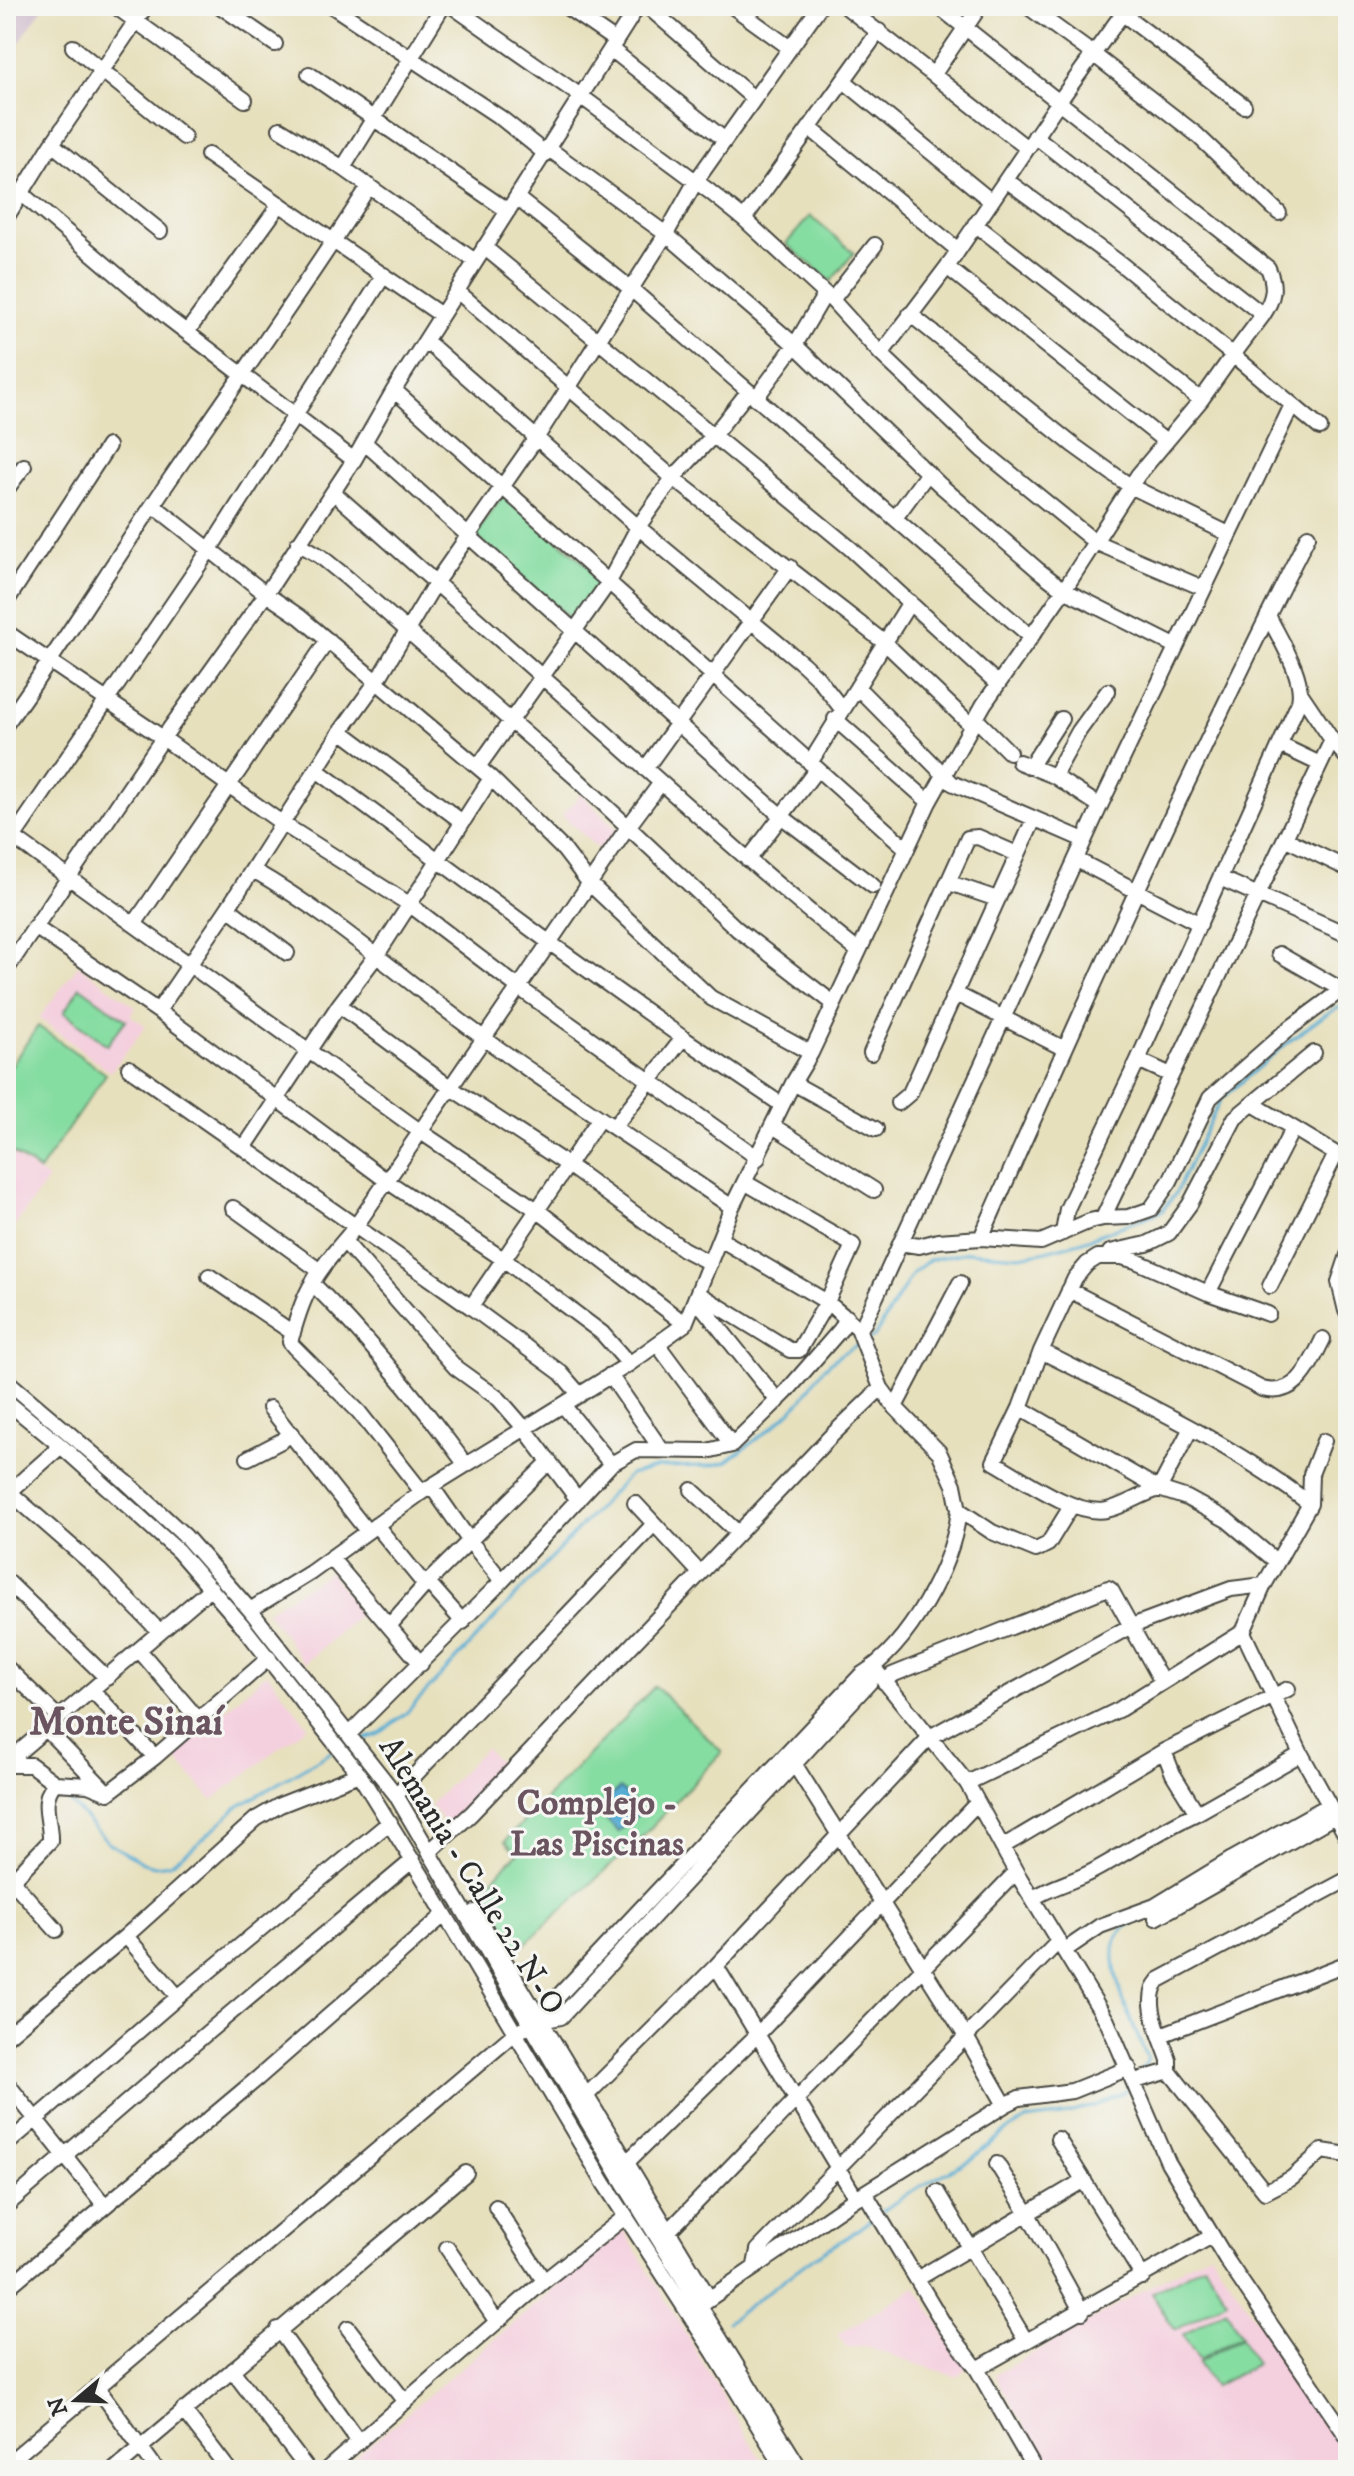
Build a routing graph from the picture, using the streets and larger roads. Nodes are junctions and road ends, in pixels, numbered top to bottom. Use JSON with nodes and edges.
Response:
{"nodes":[{"id":1,"x":115,"y":6,"type":"edge"},
{"id":2,"x":146,"y":6,"type":"edge"},
{"id":3,"x":220,"y":6,"type":"edge"},
{"id":4,"x":332,"y":6,"type":"edge"},
{"id":5,"x":443,"y":6,"type":"edge"},
{"id":6,"x":452,"y":6,"type":"edge"},
{"id":7,"x":565,"y":6,"type":"edge"},
{"id":8,"x":638,"y":6,"type":"edge"},
{"id":9,"x":647,"y":6,"type":"edge"},
{"id":10,"x":732,"y":6,"type":"edge"},
{"id":11,"x":820,"y":6,"type":"edge"},
{"id":12,"x":845,"y":6,"type":"edge"},
{"id":13,"x":938,"y":6,"type":"edge"},
{"id":14,"x":980,"y":6,"type":"edge"},
{"id":15,"x":1027,"y":6,"type":"edge"},
{"id":16,"x":1125,"y":10,"type":"edge"},
{"id":17,"x":136,"y":22,"type":"junction"},
{"id":18,"x":966,"y":27,"type":"junction"},
{"id":19,"x":879,"y":31,"type":"junction"},
{"id":20,"x":275,"y":44,"type":"dead end"},
{"id":21,"x":614,"y":45,"type":"junction"},
{"id":22,"x":73,"y":47,"type":"dead end"},
{"id":23,"x":790,"y":48,"type":"junction"},
{"id":24,"x":1093,"y":54,"type":"junction"},
{"id":25,"x":410,"y":60,"type":"junction"},
{"id":26,"x":102,"y":72,"type":"junction"},
{"id":27,"x":309,"y":74,"type":"dead end"},
{"id":28,"x":934,"y":74,"type":"junction"},
{"id":29,"x":844,"y":81,"type":"junction"},
{"id":30,"x":582,"y":97,"type":"junction"},
{"id":31,"x":753,"y":98,"type":"junction"},
{"id":32,"x":245,"y":100,"type":"dead end"},
{"id":33,"x":1058,"y":103,"type":"junction"},
{"id":34,"x":1244,"y":106,"type":"dead end"},
{"id":35,"x":374,"y":118,"type":"junction"},
{"id":36,"x":280,"y":129,"type":"dead end"},
{"id":37,"x":811,"y":129,"type":"junction"},
{"id":38,"x":184,"y":137,"type":"dead end"},
{"id":39,"x":725,"y":140,"type":"junction"},
{"id":40,"x":1031,"y":142,"type":"junction"},
{"id":41,"x":52,"y":144,"type":"junction"},
{"id":42,"x":548,"y":151,"type":"junction"},
{"id":43,"x":208,"y":155,"type":"dead end"},
{"id":44,"x":343,"y":168,"type":"junction"},
{"id":45,"x":1006,"y":180,"type":"junction"},
{"id":46,"x":696,"y":181,"type":"junction"},
{"id":47,"x":369,"y":186,"type":"junction"},
{"id":48,"x":22,"y":194,"type":"junction"},
{"id":49,"x":517,"y":198,"type":"junction"},
{"id":50,"x":991,"y":201,"type":"junction"},
{"id":51,"x":280,"y":204,"type":"junction"},
{"id":52,"x":508,"y":211,"type":"junction"},
{"id":53,"x":1279,"y":213,"type":"dead end"},
{"id":54,"x":6,"y":218,"type":"edge"},
{"id":55,"x":744,"y":219,"type":"junction"},
{"id":56,"x":975,"y":224,"type":"junction"},
{"id":57,"x":160,"y":231,"type":"dead end"},
{"id":58,"x":666,"y":234,"type":"junction"},
{"id":59,"x":334,"y":241,"type":"junction"},
{"id":60,"x":875,"y":245,"type":"dead end"},
{"id":61,"x":484,"y":247,"type":"junction"},
{"id":62,"x":958,"y":250,"type":"junction"},
{"id":63,"x":475,"y":261,"type":"junction"},
{"id":64,"x":947,"y":267,"type":"junction"},
{"id":65,"x":384,"y":275,"type":"junction"},
{"id":66,"x":630,"y":288,"type":"junction"},
{"id":67,"x":457,"y":291,"type":"junction"},
{"id":68,"x":828,"y":297,"type":"junction"},
{"id":69,"x":910,"y":314,"type":"junction"},
{"id":70,"x":441,"y":315,"type":"junction"},
{"id":71,"x":1263,"y":315,"type":"junction"},
{"id":72,"x":187,"y":332,"type":"junction"},
{"id":73,"x":598,"y":339,"type":"junction"},
{"id":74,"x":426,"y":341,"type":"junction"},
{"id":75,"x":795,"y":345,"type":"junction"},
{"id":76,"x":881,"y":354,"type":"junction"},
{"id":77,"x":1233,"y":355,"type":"junction"},
{"id":78,"x":243,"y":376,"type":"junction"},
{"id":79,"x":568,"y":389,"type":"junction"},
{"id":80,"x":394,"y":390,"type":"junction"},
{"id":81,"x":752,"y":395,"type":"junction"},
{"id":82,"x":1201,"y":400,"type":"junction"},
{"id":83,"x":1292,"y":405,"type":"junction"},
{"id":84,"x":295,"y":414,"type":"junction"},
{"id":85,"x":1320,"y":428,"type":"dead end"},
{"id":86,"x":537,"y":437,"type":"junction"},
{"id":87,"x":712,"y":437,"type":"junction"},
{"id":88,"x":1166,"y":442,"type":"junction"},
{"id":89,"x":365,"y":443,"type":"junction"},
{"id":90,"x":108,"y":446,"type":"dead end"},
{"id":91,"x":354,"y":460,"type":"junction"},
{"id":92,"x":24,"y":466,"type":"dead end"},
{"id":93,"x":928,"y":473,"type":"junction"},
{"id":94,"x":673,"y":478,"type":"junction"},
{"id":95,"x":1130,"y":486,"type":"junction"},
{"id":96,"x":504,"y":487,"type":"junction"},
{"id":97,"x":6,"y":490,"type":"edge"},
{"id":98,"x":333,"y":492,"type":"junction"},
{"id":99,"x":153,"y":505,"type":"junction"},
{"id":100,"x":895,"y":518,"type":"junction"},
{"id":101,"x":638,"y":527,"type":"junction"},
{"id":102,"x":1229,"y":534,"type":"junction"},
{"id":103,"x":470,"y":536,"type":"junction"},
{"id":104,"x":1308,"y":536,"type":"dead end"},
{"id":105,"x":1095,"y":542,"type":"junction"},
{"id":106,"x":298,"y":543,"type":"junction"},
{"id":107,"x":210,"y":549,"type":"junction"},
{"id":108,"x":790,"y":567,"type":"junction"},
{"id":109,"x":436,"y":582,"type":"junction"},
{"id":110,"x":609,"y":582,"type":"junction"},
{"id":111,"x":1203,"y":588,"type":"junction"},
{"id":112,"x":1064,"y":590,"type":"junction"},
{"id":113,"x":266,"y":594,"type":"junction"},
{"id":114,"x":6,"y":602,"type":"edge"},
{"id":115,"x":910,"y":602,"type":"junction"},
{"id":116,"x":1268,"y":615,"type":"junction"},
{"id":117,"x":751,"y":620,"type":"junction"},
{"id":118,"x":575,"y":631,"type":"junction"},
{"id":119,"x":6,"y":632,"type":"edge"},
{"id":120,"x":407,"y":633,"type":"junction"},
{"id":121,"x":1030,"y":636,"type":"junction"},
{"id":122,"x":328,"y":640,"type":"junction"},
{"id":123,"x":885,"y":643,"type":"junction"},
{"id":124,"x":1175,"y":646,"type":"junction"},
{"id":125,"x":51,"y":662,"type":"junction"},
{"id":126,"x":713,"y":675,"type":"junction"},
{"id":127,"x":543,"y":677,"type":"junction"},
{"id":128,"x":377,"y":681,"type":"junction"},
{"id":129,"x":998,"y":684,"type":"junction"},
{"id":130,"x":857,"y":687,"type":"junction"},
{"id":131,"x":1108,"y":691,"type":"dead end"},
{"id":132,"x":1301,"y":694,"type":"junction"},
{"id":133,"x":107,"y":699,"type":"junction"},
{"id":134,"x":839,"y":714,"type":"junction"},
{"id":135,"x":1061,"y":719,"type":"dead end"},
{"id":136,"x":510,"y":721,"type":"junction"},
{"id":137,"x":974,"y":722,"type":"junction"},
{"id":138,"x":6,"y":724,"type":"edge"},
{"id":139,"x":678,"y":724,"type":"junction"},
{"id":140,"x":341,"y":731,"type":"junction"},
{"id":141,"x":163,"y":738,"type":"junction"},
{"id":142,"x":1332,"y":740,"type":"junction"},
{"id":143,"x":1280,"y":745,"type":"junction"},
{"id":144,"x":1348,"y":759,"type":"edge"},
{"id":145,"x":1020,"y":760,"type":"junction"},
{"id":146,"x":1320,"y":764,"type":"junction"},
{"id":147,"x":813,"y":766,"type":"junction"},
{"id":148,"x":478,"y":767,"type":"junction"},
{"id":149,"x":645,"y":769,"type":"junction"},
{"id":150,"x":318,"y":771,"type":"junction"},
{"id":151,"x":1054,"y":776,"type":"junction"},
{"id":152,"x":491,"y":778,"type":"junction"},
{"id":153,"x":945,"y":778,"type":"junction"},
{"id":154,"x":660,"y":784,"type":"junction"},
{"id":155,"x":229,"y":786,"type":"junction"},
{"id":156,"x":929,"y":802,"type":"junction"},
{"id":157,"x":1100,"y":806,"type":"junction"},
{"id":158,"x":781,"y":816,"type":"junction"},
{"id":159,"x":1034,"y":819,"type":"junction"},
{"id":160,"x":461,"y":821,"type":"junction"},
{"id":161,"x":283,"y":824,"type":"junction"},
{"id":162,"x":628,"y":827,"type":"junction"},
{"id":163,"x":9,"y":839,"type":"edge"},
{"id":164,"x":1286,"y":839,"type":"junction"},
{"id":165,"x":1084,"y":840,"type":"junction"},
{"id":166,"x":907,"y":849,"type":"junction"},
{"id":167,"x":1017,"y":854,"type":"junction"},
{"id":168,"x":439,"y":858,"type":"junction"},
{"id":169,"x":748,"y":860,"type":"junction"},
{"id":170,"x":1077,"y":860,"type":"junction"},
{"id":171,"x":1348,"y":869,"type":"edge"},
{"id":172,"x":253,"y":870,"type":"junction"},
{"id":173,"x":69,"y":878,"type":"junction"},
{"id":174,"x":1220,"y":878,"type":"junction"},
{"id":175,"x":950,"y":883,"type":"junction"},
{"id":176,"x":590,"y":884,"type":"junction"},
{"id":177,"x":873,"y":886,"type":"dead end"},
{"id":178,"x":1137,"y":891,"type":"junction"},
{"id":179,"x":1259,"y":896,"type":"junction"},
{"id":180,"x":997,"y":899,"type":"junction"},
{"id":181,"x":409,"y":904,"type":"junction"},
{"id":182,"x":228,"y":908,"type":"junction"},
{"id":183,"x":135,"y":923,"type":"junction"},
{"id":184,"x":1200,"y":924,"type":"junction"},
{"id":185,"x":35,"y":927,"type":"junction"},
{"id":186,"x":1348,"y":935,"type":"edge"},
{"id":187,"x":550,"y":943,"type":"junction"},
{"id":188,"x":858,"y":951,"type":"junction"},
{"id":189,"x":287,"y":953,"type":"dead end"},
{"id":190,"x":1279,"y":954,"type":"dead end"},
{"id":191,"x":377,"y":955,"type":"junction"},
{"id":192,"x":189,"y":963,"type":"junction"},
{"id":193,"x":6,"y":970,"type":"edge"},
{"id":194,"x":518,"y":987,"type":"junction"},
{"id":195,"x":1345,"y":988,"type":"edge"},
{"id":196,"x":956,"y":994,"type":"junction"},
{"id":197,"x":833,"y":1003,"type":"junction"},
{"id":198,"x":339,"y":1005,"type":"junction"},
{"id":199,"x":158,"y":1011,"type":"junction"},
{"id":200,"x":1005,"y":1019,"type":"junction"},
{"id":201,"x":484,"y":1038,"type":"junction"},
{"id":202,"x":683,"y":1038,"type":"junction"},
{"id":203,"x":1065,"y":1049,"type":"junction"},
{"id":204,"x":309,"y":1051,"type":"junction"},
{"id":205,"x":811,"y":1053,"type":"junction"},
{"id":206,"x":871,"y":1053,"type":"dead end"},
{"id":207,"x":1314,"y":1053,"type":"dead end"},
{"id":208,"x":1138,"y":1060,"type":"junction"},
{"id":209,"x":129,"y":1068,"type":"dead end"},
{"id":210,"x":1171,"y":1075,"type":"junction"},
{"id":211,"x":648,"y":1080,"type":"junction"},
{"id":212,"x":793,"y":1083,"type":"junction"},
{"id":213,"x":451,"y":1088,"type":"junction"},
{"id":214,"x":278,"y":1099,"type":"junction"},
{"id":215,"x":898,"y":1103,"type":"dead end"},
{"id":216,"x":1253,"y":1104,"type":"junction"},
{"id":217,"x":782,"y":1105,"type":"junction"},
{"id":218,"x":600,"y":1118,"type":"junction"},
{"id":219,"x":773,"y":1126,"type":"junction"},
{"id":220,"x":614,"y":1127,"type":"junction"},
{"id":221,"x":1293,"y":1128,"type":"junction"},
{"id":222,"x":876,"y":1129,"type":"dead end"},
{"id":223,"x":421,"y":1132,"type":"junction"},
{"id":224,"x":244,"y":1148,"type":"junction"},
{"id":225,"x":1342,"y":1157,"type":"edge"},
{"id":226,"x":758,"y":1158,"type":"junction"},
{"id":227,"x":568,"y":1165,"type":"junction"},
{"id":228,"x":387,"y":1181,"type":"junction"},
{"id":229,"x":746,"y":1183,"type":"junction"},
{"id":230,"x":874,"y":1190,"type":"dead end"},
{"id":231,"x":732,"y":1207,"type":"junction"},
{"id":232,"x":233,"y":1208,"type":"dead end"},
{"id":233,"x":537,"y":1210,"type":"junction"},
{"id":234,"x":1103,"y":1218,"type":"junction"},
{"id":235,"x":356,"y":1226,"type":"junction"},
{"id":236,"x":1063,"y":1233,"type":"junction"},
{"id":237,"x":981,"y":1238,"type":"junction"},
{"id":238,"x":720,"y":1239,"type":"junction"},
{"id":239,"x":344,"y":1241,"type":"junction"},
{"id":240,"x":900,"y":1243,"type":"junction"},
{"id":241,"x":1348,"y":1255,"type":"edge"},
{"id":242,"x":1098,"y":1257,"type":"junction"},
{"id":243,"x":503,"y":1259,"type":"junction"},
{"id":244,"x":710,"y":1263,"type":"junction"},
{"id":245,"x":209,"y":1276,"type":"dead end"},
{"id":246,"x":316,"y":1277,"type":"junction"},
{"id":247,"x":960,"y":1283,"type":"dead end"},
{"id":248,"x":1270,"y":1286,"type":"dead end"},
{"id":249,"x":1069,"y":1290,"type":"junction"},
{"id":250,"x":1208,"y":1293,"type":"junction"},
{"id":251,"x":697,"y":1298,"type":"junction"},
{"id":252,"x":827,"y":1302,"type":"junction"},
{"id":253,"x":471,"y":1307,"type":"junction"},
{"id":254,"x":1346,"y":1311,"type":"edge"},
{"id":255,"x":1268,"y":1314,"type":"dead end"},
{"id":256,"x":847,"y":1317,"type":"junction"},
{"id":257,"x":685,"y":1324,"type":"junction"},
{"id":258,"x":858,"y":1328,"type":"junction"},
{"id":259,"x":293,"y":1333,"type":"junction"},
{"id":260,"x":1323,"y":1339,"type":"dead end"},
{"id":261,"x":658,"y":1345,"type":"junction"},
{"id":262,"x":1041,"y":1351,"type":"junction"},
{"id":263,"x":629,"y":1364,"type":"junction"},
{"id":264,"x":610,"y":1375,"type":"junction"},
{"id":265,"x":6,"y":1380,"type":"edge"},
{"id":266,"x":881,"y":1388,"type":"junction"},
{"id":267,"x":580,"y":1395,"type":"junction"},
{"id":268,"x":6,"y":1401,"type":"edge"},
{"id":269,"x":778,"y":1401,"type":"junction"},
{"id":270,"x":563,"y":1405,"type":"junction"},
{"id":271,"x":895,"y":1407,"type":"junction"},
{"id":272,"x":270,"y":1408,"type":"dead end"},
{"id":273,"x":1020,"y":1408,"type":"junction"},
{"id":274,"x":1191,"y":1428,"type":"junction"},
{"id":275,"x":525,"y":1429,"type":"junction"},
{"id":276,"x":291,"y":1433,"type":"junction"},
{"id":277,"x":1324,"y":1441,"type":"dead end"},
{"id":278,"x":732,"y":1445,"type":"junction"},
{"id":279,"x":61,"y":1446,"type":"junction"},
{"id":280,"x":661,"y":1449,"type":"junction"},
{"id":281,"x":248,"y":1458,"type":"dead end"},
{"id":282,"x":548,"y":1463,"type":"junction"},
{"id":283,"x":611,"y":1464,"type":"junction"},
{"id":284,"x":466,"y":1465,"type":"junction"},
{"id":285,"x":1159,"y":1489,"type":"junction"},
{"id":286,"x":427,"y":1490,"type":"junction"},
{"id":287,"x":692,"y":1490,"type":"dead end"},
{"id":288,"x":7,"y":1492,"type":"edge"},
{"id":289,"x":578,"y":1500,"type":"junction"},
{"id":290,"x":635,"y":1503,"type":"dead end"},
{"id":291,"x":1310,"y":1504,"type":"junction"},
{"id":292,"x":1072,"y":1505,"type":"junction"},
{"id":293,"x":959,"y":1510,"type":"junction"},
{"id":294,"x":654,"y":1524,"type":"junction"},
{"id":295,"x":371,"y":1528,"type":"junction"},
{"id":296,"x":738,"y":1533,"type":"junction"},
{"id":297,"x":469,"y":1540,"type":"junction"},
{"id":298,"x":331,"y":1558,"type":"junction"},
{"id":299,"x":1277,"y":1562,"type":"junction"},
{"id":300,"x":700,"y":1573,"type":"junction"},
{"id":301,"x":6,"y":1580,"type":"edge"},
{"id":302,"x":502,"y":1581,"type":"junction"},
{"id":303,"x":426,"y":1584,"type":"junction"},
{"id":304,"x":1264,"y":1585,"type":"junction"},
{"id":305,"x":211,"y":1588,"type":"junction"},
{"id":306,"x":250,"y":1610,"type":"junction"},
{"id":307,"x":463,"y":1622,"type":"junction"},
{"id":308,"x":389,"y":1626,"type":"junction"},
{"id":309,"x":1129,"y":1627,"type":"junction"},
{"id":310,"x":159,"y":1631,"type":"junction"},
{"id":311,"x":1243,"y":1632,"type":"junction"},
{"id":312,"x":139,"y":1650,"type":"junction"},
{"id":313,"x":269,"y":1658,"type":"junction"},
{"id":314,"x":421,"y":1664,"type":"junction"},
{"id":315,"x":6,"y":1667,"type":"edge"},
{"id":316,"x":873,"y":1667,"type":"junction"},
{"id":317,"x":107,"y":1678,"type":"junction"},
{"id":318,"x":884,"y":1682,"type":"junction"},
{"id":319,"x":1162,"y":1682,"type":"junction"},
{"id":320,"x":1288,"y":1689,"type":"dead end"},
{"id":321,"x":92,"y":1690,"type":"junction"},
{"id":322,"x":1273,"y":1696,"type":"junction"},
{"id":323,"x":58,"y":1717,"type":"junction"},
{"id":324,"x":198,"y":1719,"type":"junction"},
{"id":325,"x":46,"y":1729,"type":"junction"},
{"id":326,"x":351,"y":1736,"type":"junction"},
{"id":327,"x":930,"y":1737,"type":"junction"},
{"id":328,"x":1164,"y":1751,"type":"junction"},
{"id":329,"x":1301,"y":1754,"type":"junction"},
{"id":330,"x":155,"y":1757,"type":"junction"},
{"id":331,"x":6,"y":1764,"type":"edge"},
{"id":332,"x":795,"y":1765,"type":"junction"},
{"id":333,"x":356,"y":1771,"type":"junction"},
{"id":334,"x":55,"y":1783,"type":"junction"},
{"id":335,"x":967,"y":1783,"type":"junction"},
{"id":336,"x":108,"y":1793,"type":"junction"},
{"id":337,"x":396,"y":1795,"type":"junction"},
{"id":338,"x":977,"y":1803,"type":"junction"},
{"id":339,"x":1332,"y":1811,"type":"junction"},
{"id":340,"x":1197,"y":1813,"type":"junction"},
{"id":341,"x":390,"y":1822,"type":"junction"},
{"id":342,"x":838,"y":1834,"type":"junction"},
{"id":343,"x":1348,"y":1839,"type":"edge"},
{"id":344,"x":1002,"y":1847,"type":"junction"},
{"id":345,"x":432,"y":1849,"type":"junction"},
{"id":346,"x":413,"y":1860,"type":"junction"},
{"id":347,"x":1016,"y":1872,"type":"junction"},
{"id":348,"x":1348,"y":1879,"type":"edge"},
{"id":349,"x":8,"y":1881,"type":"edge"},
{"id":350,"x":1033,"y":1898,"type":"junction"},
{"id":351,"x":882,"y":1904,"type":"junction"},
{"id":352,"x":444,"y":1915,"type":"junction"},
{"id":353,"x":1156,"y":1918,"type":"dead end"},
{"id":354,"x":56,"y":1930,"type":"dead end"},
{"id":355,"x":126,"y":1936,"type":"junction"},
{"id":356,"x":1062,"y":1946,"type":"junction"},
{"id":357,"x":1348,"y":1963,"type":"edge"},
{"id":358,"x":716,"y":1966,"type":"junction"},
{"id":359,"x":923,"y":1969,"type":"junction"},
{"id":360,"x":178,"y":1997,"type":"junction"},
{"id":361,"x":536,"y":2024,"type":"junction"},
{"id":362,"x":515,"y":2033,"type":"junction"},
{"id":363,"x":757,"y":2035,"type":"junction"},
{"id":364,"x":965,"y":2035,"type":"junction"},
{"id":365,"x":1161,"y":2035,"type":"junction"},
{"id":366,"x":6,"y":2037,"type":"edge"},
{"id":367,"x":1169,"y":2071,"type":"junction"},
{"id":368,"x":1132,"y":2075,"type":"junction"},
{"id":369,"x":6,"y":2082,"type":"edge"},
{"id":370,"x":582,"y":2101,"type":"junction"},
{"id":371,"x":796,"y":2101,"type":"junction"},
{"id":372,"x":1005,"y":2105,"type":"junction"},
{"id":373,"x":36,"y":2119,"type":"junction"},
{"id":374,"x":1058,"y":2139,"type":"dead end"},
{"id":375,"x":6,"y":2145,"type":"edge"},
{"id":376,"x":65,"y":2155,"type":"junction"},
{"id":377,"x":1348,"y":2155,"type":"edge"},
{"id":378,"x":997,"y":2164,"type":"dead end"},
{"id":379,"x":838,"y":2166,"type":"junction"},
{"id":380,"x":621,"y":2168,"type":"junction"},
{"id":381,"x":466,"y":2173,"type":"dead end"},
{"id":382,"x":1084,"y":2180,"type":"junction"},
{"id":383,"x":937,"y":2192,"type":"dead end"},
{"id":384,"x":860,"y":2195,"type":"junction"},
{"id":385,"x":6,"y":2206,"type":"edge"},
{"id":386,"x":105,"y":2206,"type":"junction"},
{"id":387,"x":496,"y":2207,"type":"dead end"},
{"id":388,"x":1028,"y":2214,"type":"junction"},
{"id":389,"x":625,"y":2217,"type":"junction"},
{"id":390,"x":1212,"y":2236,"type":"junction"},
{"id":391,"x":664,"y":2237,"type":"junction"},
{"id":392,"x":447,"y":2248,"type":"dead end"},
{"id":393,"x":971,"y":2248,"type":"junction"},
{"id":394,"x":755,"y":2265,"type":"junction"},
{"id":395,"x":1143,"y":2277,"type":"junction"},
{"id":396,"x":917,"y":2279,"type":"junction"},
{"id":397,"x":544,"y":2281,"type":"junction"},
{"id":398,"x":6,"y":2289,"type":"edge"},
{"id":399,"x":705,"y":2301,"type":"junction"},
{"id":400,"x":1082,"y":2312,"type":"junction"},
{"id":401,"x":497,"y":2322,"type":"junction"},
{"id":402,"x":348,"y":2328,"type":"dead end"},
{"id":403,"x":278,"y":2329,"type":"junction"},
{"id":404,"x":1026,"y":2341,"type":"junction"},
{"id":405,"x":977,"y":2369,"type":"junction"},
{"id":406,"x":232,"y":2370,"type":"junction"},
{"id":407,"x":97,"y":2387,"type":"junction"},
{"id":408,"x":405,"y":2402,"type":"junction"},
{"id":409,"x":183,"y":2410,"type":"junction"},
{"id":410,"x":1340,"y":2412,"type":"edge"},
{"id":411,"x":1348,"y":2438,"type":"edge"},
{"id":412,"x":359,"y":2442,"type":"junction"},
{"id":413,"x":140,"y":2447,"type":"junction"},
{"id":414,"x":6,"y":2465,"type":"edge"},
{"id":415,"x":114,"y":2470,"type":"edge"},
{"id":416,"x":157,"y":2470,"type":"edge"},
{"id":417,"x":229,"y":2470,"type":"edge"},
{"id":418,"x":308,"y":2470,"type":"edge"},
{"id":419,"x":326,"y":2470,"type":"edge"},
{"id":420,"x":785,"y":2470,"type":"edge"},
{"id":421,"x":801,"y":2470,"type":"edge"},
{"id":422,"x":1035,"y":2470,"type":"edge"}],
"edges":[{"from":1,"to":17,"type":"street"},
{"from":2,"to":17,"type":"street"},
{"from":3,"to":20,"type":"street"},
{"from":4,"to":25,"type":"street"},
{"from":5,"to":25,"type":"street"},
{"from":6,"to":30,"type":"street"},
{"from":7,"to":21,"type":"street"},
{"from":8,"to":21,"type":"street"},
{"from":9,"to":31,"type":"street"},
{"from":10,"to":23,"type":"street"},
{"from":11,"to":23,"type":"street"},
{"from":12,"to":19,"type":"street"},
{"from":13,"to":18,"type":"street"},
{"from":14,"to":18,"type":"street"},
{"from":15,"to":24,"type":"street"},
{"from":16,"to":24,"type":"street"},
{"from":16,"to":34,"type":"street"},
{"from":17,"to":26,"type":"street"},
{"from":17,"to":32,"type":"street"},
{"from":18,"to":28,"type":"street"},
{"from":18,"to":33,"type":"street"},
{"from":19,"to":28,"type":"street"},
{"from":19,"to":29,"type":"street"},
{"from":21,"to":30,"type":"street"},
{"from":21,"to":39,"type":"street"},
{"from":22,"to":26,"type":"street"},
{"from":23,"to":31,"type":"street"},
{"from":24,"to":33,"type":"street"},
{"from":24,"to":53,"type":"street"},
{"from":25,"to":35,"type":"street"},
{"from":25,"to":42,"type":"street"},
{"from":26,"to":38,"type":"street"},
{"from":26,"to":41,"type":"street"},
{"from":27,"to":35,"type":"street"},
{"from":28,"to":40,"type":"street"},
{"from":29,"to":37,"type":"street"},
{"from":29,"to":50,"type":"street"},
{"from":30,"to":42,"type":"street"},
{"from":30,"to":46,"type":"street"},
{"from":31,"to":39,"type":"street"},
{"from":33,"to":40,"type":"street"},
{"from":33,"to":71,"type":"street"},
{"from":35,"to":44,"type":"street"},
{"from":35,"to":52,"type":"street"},
{"from":36,"to":44,"type":"street"},
{"from":37,"to":55,"type":"street"},
{"from":37,"to":62,"type":"street"},
{"from":39,"to":46,"type":"street"},
{"from":40,"to":45,"type":"street"},
{"from":40,"to":71,"type":"street"},
{"from":41,"to":48,"type":"street"},
{"from":41,"to":57,"type":"street"},
{"from":42,"to":49,"type":"street"},
{"from":42,"to":58,"type":"street"},
{"from":43,"to":51,"type":"street"},
{"from":44,"to":47,"type":"street"},
{"from":45,"to":50,"type":"street"},
{"from":45,"to":77,"type":"street"},
{"from":46,"to":55,"type":"street"},
{"from":46,"to":58,"type":"street"},
{"from":47,"to":59,"type":"street"},
{"from":47,"to":63,"type":"street"},
{"from":48,"to":54,"type":"street"},
{"from":48,"to":72,"type":"street"},
{"from":49,"to":52,"type":"street"},
{"from":49,"to":66,"type":"street"},
{"from":50,"to":56,"type":"street"},
{"from":51,"to":59,"type":"street"},
{"from":51,"to":72,"type":"street"},
{"from":52,"to":61,"type":"street"},
{"from":55,"to":68,"type":"street"},
{"from":56,"to":62,"type":"street"},
{"from":56,"to":82,"type":"street"},
{"from":58,"to":66,"type":"street"},
{"from":58,"to":75,"type":"street"},
{"from":59,"to":65,"type":"street"},
{"from":59,"to":78,"type":"street"},
{"from":60,"to":68,"type":"street"},
{"from":61,"to":63,"type":"street"},
{"from":61,"to":73,"type":"street"},
{"from":62,"to":64,"type":"street"},
{"from":63,"to":67,"type":"street"},
{"from":64,"to":69,"type":"street"},
{"from":64,"to":88,"type":"street"},
{"from":65,"to":70,"type":"street"},
{"from":65,"to":84,"type":"street"},
{"from":66,"to":73,"type":"street"},
{"from":66,"to":81,"type":"street"},
{"from":67,"to":70,"type":"street"},
{"from":67,"to":79,"type":"street"},
{"from":68,"to":75,"type":"street"},
{"from":68,"to":76,"type":"street"},
{"from":69,"to":76,"type":"street"},
{"from":69,"to":95,"type":"street"},
{"from":70,"to":74,"type":"street"},
{"from":71,"to":77,"type":"street"},
{"from":72,"to":78,"type":"street"},
{"from":73,"to":79,"type":"street"},
{"from":73,"to":87,"type":"street"},
{"from":74,"to":80,"type":"street"},
{"from":74,"to":86,"type":"street"},
{"from":75,"to":81,"type":"street"},
{"from":75,"to":93,"type":"street"},
{"from":76,"to":105,"type":"street"},
{"from":77,"to":82,"type":"street"},
{"from":77,"to":83,"type":"street"},
{"from":78,"to":84,"type":"street"},
{"from":78,"to":99,"type":"street"},
{"from":79,"to":86,"type":"street"},
{"from":79,"to":94,"type":"street"},
{"from":80,"to":89,"type":"street"},
{"from":80,"to":96,"type":"street"},
{"from":81,"to":87,"type":"street"},
{"from":81,"to":100,"type":"street"},
{"from":82,"to":88,"type":"street"},
{"from":83,"to":85,"type":"street"},
{"from":83,"to":102,"type":"street"},
{"from":84,"to":91,"type":"street"},
{"from":84,"to":107,"type":"street"},
{"from":86,"to":96,"type":"street"},
{"from":86,"to":101,"type":"street"},
{"from":87,"to":94,"type":"street"},
{"from":87,"to":115,"type":"street"},
{"from":88,"to":95,"type":"street"},
{"from":89,"to":91,"type":"street"},
{"from":89,"to":103,"type":"street"},
{"from":90,"to":114,"type":"street"},
{"from":91,"to":98,"type":"street"},
{"from":92,"to":97,"type":"street"},
{"from":93,"to":100,"type":"street"},
{"from":93,"to":112,"type":"street"},
{"from":94,"to":101,"type":"street"},
{"from":94,"to":108,"type":"street"},
{"from":95,"to":102,"type":"street"},
{"from":95,"to":105,"type":"street"},
{"from":96,"to":103,"type":"street"},
{"from":96,"to":110,"type":"street"},
{"from":98,"to":106,"type":"street"},
{"from":98,"to":109,"type":"street"},
{"from":99,"to":107,"type":"street"},
{"from":99,"to":125,"type":"street"},
{"from":100,"to":121,"type":"street"},
{"from":101,"to":110,"type":"street"},
{"from":101,"to":117,"type":"street"},
{"from":102,"to":111,"type":"street"},
{"from":103,"to":109,"type":"street"},
{"from":103,"to":118,"type":"street"},
{"from":104,"to":116,"type":"street"},
{"from":105,"to":111,"type":"street"},
{"from":105,"to":112,"type":"street"},
{"from":106,"to":113,"type":"street"},
{"from":106,"to":120,"type":"street"},
{"from":107,"to":113,"type":"street"},
{"from":107,"to":133,"type":"street"},
{"from":108,"to":117,"type":"street"},
{"from":108,"to":123,"type":"street"},
{"from":109,"to":120,"type":"street"},
{"from":109,"to":127,"type":"street"},
{"from":110,"to":118,"type":"street"},
{"from":110,"to":126,"type":"street"},
{"from":111,"to":124,"type":"street"},
{"from":112,"to":121,"type":"street"},
{"from":112,"to":124,"type":"street"},
{"from":113,"to":122,"type":"street"},
{"from":113,"to":141,"type":"street"},
{"from":115,"to":123,"type":"street"},
{"from":115,"to":129,"type":"street"},
{"from":116,"to":132,"type":"street"},
{"from":116,"to":178,"type":"street"},
{"from":117,"to":126,"type":"street"},
{"from":117,"to":134,"type":"street"},
{"from":118,"to":127,"type":"street"},
{"from":118,"to":139,"type":"street"},
{"from":119,"to":125,"type":"street"},
{"from":120,"to":128,"type":"street"},
{"from":120,"to":136,"type":"street"},
{"from":121,"to":129,"type":"street"},
{"from":122,"to":128,"type":"street"},
{"from":122,"to":155,"type":"street"},
{"from":123,"to":130,"type":"street"},
{"from":123,"to":137,"type":"street"},
{"from":124,"to":157,"type":"street"},
{"from":125,"to":133,"type":"street"},
{"from":125,"to":138,"type":"street"},
{"from":126,"to":139,"type":"street"},
{"from":126,"to":147,"type":"street"},
{"from":127,"to":136,"type":"street"},
{"from":127,"to":149,"type":"street"},
{"from":128,"to":140,"type":"street"},
{"from":128,"to":148,"type":"street"},
{"from":129,"to":137,"type":"street"},
{"from":130,"to":134,"type":"street"},
{"from":130,"to":153,"type":"street"},
{"from":131,"to":151,"type":"street"},
{"from":132,"to":142,"type":"street"},
{"from":132,"to":143,"type":"street"},
{"from":133,"to":141,"type":"street"},
{"from":133,"to":163,"type":"street"},
{"from":134,"to":147,"type":"street"},
{"from":134,"to":156,"type":"street"},
{"from":135,"to":145,"type":"street"},
{"from":136,"to":148,"type":"street"},
{"from":136,"to":162,"type":"street"},
{"from":137,"to":145,"type":"street"},
{"from":137,"to":153,"type":"street"},
{"from":139,"to":149,"type":"street"},
{"from":139,"to":158,"type":"street"},
{"from":140,"to":150,"type":"street"},
{"from":140,"to":160,"type":"street"},
{"from":141,"to":155,"type":"street"},
{"from":141,"to":173,"type":"street"},
{"from":142,"to":144,"type":"street"},
{"from":142,"to":146,"type":"street"},
{"from":143,"to":146,"type":"street"},
{"from":143,"to":174,"type":"street"},
{"from":145,"to":151,"type":"street"},
{"from":146,"to":164,"type":"street"},
{"from":147,"to":158,"type":"street"},
{"from":147,"to":166,"type":"street"},
{"from":148,"to":152,"type":"street"},
{"from":149,"to":154,"type":"street"},
{"from":150,"to":161,"type":"street"},
{"from":150,"to":168,"type":"street"},
{"from":151,"to":157,"type":"street"},
{"from":152,"to":160,"type":"street"},
{"from":152,"to":176,"type":"street"},
{"from":153,"to":156,"type":"street"},
{"from":153,"to":159,"type":"street"},
{"from":154,"to":162,"type":"street"},
{"from":154,"to":169,"type":"street"},
{"from":155,"to":161,"type":"street"},
{"from":155,"to":183,"type":"street"},
{"from":156,"to":166,"type":"street"},
{"from":157,"to":165,"type":"street"},
{"from":158,"to":169,"type":"street"},
{"from":158,"to":177,"type":"street"},
{"from":159,"to":165,"type":"street"},
{"from":159,"to":167,"type":"street"},
{"from":160,"to":168,"type":"street"},
{"from":161,"to":172,"type":"street"},
{"from":161,"to":181,"type":"street"},
{"from":162,"to":176,"type":"street"},
{"from":162,"to":197,"type":"street"},
{"from":163,"to":173,"type":"street"},
{"from":164,"to":171,"type":"street"},
{"from":164,"to":179,"type":"street"},
{"from":165,"to":170,"type":"street"},
{"from":166,"to":188,"type":"street"},
{"from":167,"to":175,"type":"street"},
{"from":167,"to":180,"type":"street"},
{"from":168,"to":181,"type":"street"},
{"from":168,"to":187,"type":"street"},
{"from":169,"to":188,"type":"street"},
{"from":170,"to":178,"type":"street"},
{"from":170,"to":200,"type":"street"},
{"from":172,"to":182,"type":"street"},
{"from":172,"to":191,"type":"street"},
{"from":173,"to":183,"type":"street"},
{"from":173,"to":185,"type":"street"},
{"from":174,"to":179,"type":"street"},
{"from":174,"to":184,"type":"street"},
{"from":175,"to":180,"type":"street"},
{"from":175,"to":206,"type":"street"},
{"from":176,"to":187,"type":"street"},
{"from":176,"to":205,"type":"street"},
{"from":178,"to":184,"type":"street"},
{"from":178,"to":203,"type":"street"},
{"from":179,"to":186,"type":"street"},
{"from":179,"to":210,"type":"street"},
{"from":180,"to":196,"type":"street"},
{"from":181,"to":191,"type":"street"},
{"from":181,"to":194,"type":"street"},
{"from":182,"to":189,"type":"street"},
{"from":182,"to":192,"type":"street"},
{"from":183,"to":192,"type":"street"},
{"from":184,"to":208,"type":"street"},
{"from":185,"to":193,"type":"street"},
{"from":185,"to":199,"type":"street"},
{"from":187,"to":194,"type":"street"},
{"from":187,"to":202,"type":"street"},
{"from":188,"to":197,"type":"street"},
{"from":190,"to":195,"type":"street"},
{"from":191,"to":198,"type":"street"},
{"from":191,"to":201,"type":"street"},
{"from":192,"to":199,"type":"street"},
{"from":192,"to":204,"type":"street"},
{"from":194,"to":201,"type":"street"},
{"from":194,"to":211,"type":"street"},
{"from":195,"to":234,"type":"street"},
{"from":196,"to":200,"type":"street"},
{"from":196,"to":215,"type":"street"},
{"from":197,"to":205,"type":"street"},
{"from":198,"to":204,"type":"street"},
{"from":198,"to":213,"type":"street"},
{"from":199,"to":214,"type":"street"},
{"from":200,"to":203,"type":"street"},
{"from":200,"to":240,"type":"street"},
{"from":201,"to":213,"type":"street"},
{"from":201,"to":218,"type":"street"},
{"from":202,"to":211,"type":"street"},
{"from":202,"to":217,"type":"street"},
{"from":203,"to":237,"type":"street"},
{"from":204,"to":214,"type":"street"},
{"from":204,"to":223,"type":"street"},
{"from":205,"to":212,"type":"street"},
{"from":207,"to":216,"type":"street"},
{"from":208,"to":210,"type":"street"},
{"from":208,"to":236,"type":"street"},
{"from":209,"to":224,"type":"street"},
{"from":210,"to":234,"type":"street"},
{"from":211,"to":220,"type":"street"},
{"from":211,"to":226,"type":"street"},
{"from":212,"to":217,"type":"street"},
{"from":212,"to":222,"type":"street"},
{"from":213,"to":223,"type":"street"},
{"from":213,"to":227,"type":"street"},
{"from":214,"to":224,"type":"street"},
{"from":214,"to":228,"type":"street"},
{"from":216,"to":221,"type":"street"},
{"from":216,"to":242,"type":"street"},
{"from":217,"to":219,"type":"street"},
{"from":218,"to":220,"type":"street"},
{"from":218,"to":227,"type":"street"},
{"from":219,"to":226,"type":"street"},
{"from":219,"to":230,"type":"street"},
{"from":220,"to":231,"type":"street"},
{"from":221,"to":225,"type":"street"},
{"from":221,"to":250,"type":"street"},
{"from":223,"to":228,"type":"street"},
{"from":223,"to":233,"type":"street"},
{"from":224,"to":235,"type":"street"},
{"from":225,"to":248,"type":"street"},
{"from":226,"to":229,"type":"street"},
{"from":227,"to":233,"type":"street"},
{"from":227,"to":244,"type":"street"},
{"from":228,"to":235,"type":"street"},
{"from":228,"to":243,"type":"street"},
{"from":229,"to":231,"type":"street"},
{"from":229,"to":252,"type":"street"},
{"from":231,"to":238,"type":"street"},
{"from":232,"to":246,"type":"street"},
{"from":233,"to":243,"type":"street"},
{"from":233,"to":257,"type":"street"},
{"from":234,"to":236,"type":"street"},
{"from":235,"to":239,"type":"street"},
{"from":235,"to":253,"type":"street"},
{"from":236,"to":237,"type":"street"},
{"from":237,"to":240,"type":"street"},
{"from":238,"to":244,"type":"street"},
{"from":238,"to":252,"type":"street"},
{"from":239,"to":246,"type":"street"},
{"from":239,"to":275,"type":"street"},
{"from":240,"to":258,"type":"street"},
{"from":241,"to":254,"type":"street"},
{"from":242,"to":249,"type":"street"},
{"from":242,"to":250,"type":"street"},
{"from":243,"to":253,"type":"street"},
{"from":243,"to":263,"type":"street"},
{"from":244,"to":251,"type":"street"},
{"from":245,"to":259,"type":"street"},
{"from":246,"to":259,"type":"street"},
{"from":246,"to":284,"type":"street"},
{"from":247,"to":271,"type":"street"},
{"from":249,"to":260,"type":"street"},
{"from":249,"to":262,"type":"street"},
{"from":250,"to":255,"type":"street"},
{"from":251,"to":252,"type":"street"},
{"from":251,"to":257,"type":"street"},
{"from":251,"to":269,"type":"street"},
{"from":252,"to":256,"type":"street"},
{"from":253,"to":267,"type":"street"},
{"from":256,"to":258,"type":"street"},
{"from":256,"to":269,"type":"street"},
{"from":257,"to":261,"type":"street"},
{"from":258,"to":266,"type":"street"},
{"from":259,"to":286,"type":"street"},
{"from":261,"to":263,"type":"street"},
{"from":261,"to":278,"type":"street"},
{"from":262,"to":273,"type":"street"},
{"from":262,"to":274,"type":"street"},
{"from":263,"to":264,"type":"street"},
{"from":264,"to":267,"type":"street"},
{"from":264,"to":280,"type":"street"},
{"from":265,"to":306,"type":"street","name":"Alemania - Calle 22 N-O"},
{"from":266,"to":271,"type":"street"},
{"from":266,"to":296,"type":"street"},
{"from":267,"to":270,"type":"street"},
{"from":268,"to":279,"type":"street","name":"Alemania - Calle 22 N-O"},
{"from":269,"to":278,"type":"street"},
{"from":270,"to":275,"type":"street"},
{"from":270,"to":283,"type":"street"},
{"from":271,"to":293,"type":"street"},
{"from":272,"to":276,"type":"street"},
{"from":273,"to":285,"type":"street"},
{"from":273,"to":292,"type":"street"},
{"from":274,"to":285,"type":"street"},
{"from":274,"to":291,"type":"street"},
{"from":275,"to":282,"type":"street"},
{"from":275,"to":284,"type":"street"},
{"from":276,"to":281,"type":"street"},
{"from":276,"to":295,"type":"street"},
{"from":277,"to":291,"type":"street"},
{"from":278,"to":280,"type":"street"},
{"from":279,"to":288,"type":"street"},
{"from":279,"to":305,"type":"street","name":"Alemania - Calle 22 N-O"},
{"from":280,"to":283,"type":"street"},
{"from":282,"to":289,"type":"street"},
{"from":282,"to":297,"type":"street"},
{"from":283,"to":289,"type":"street"},
{"from":284,"to":286,"type":"street"},
{"from":285,"to":292,"type":"street"},
{"from":285,"to":299,"type":"street"},
{"from":286,"to":295,"type":"street"},
{"from":286,"to":297,"type":"street"},
{"from":287,"to":296,"type":"street"},
{"from":288,"to":310,"type":"street"},
{"from":289,"to":302,"type":"street"},
{"from":290,"to":294,"type":"street"},
{"from":291,"to":299,"type":"street"},
{"from":292,"to":293,"type":"street"},
{"from":293,"to":316,"type":"street"},
{"from":294,"to":300,"type":"street"},
{"from":294,"to":337,"type":"street"},
{"from":295,"to":298,"type":"street"},
{"from":295,"to":303,"type":"street"},
{"from":296,"to":300,"type":"street"},
{"from":297,"to":302,"type":"street"},
{"from":297,"to":303,"type":"street"},
{"from":298,"to":306,"type":"street"},
{"from":298,"to":308,"type":"street"},
{"from":299,"to":304,"type":"street"},
{"from":300,"to":345,"type":"street"},
{"from":301,"to":317,"type":"street"},
{"from":302,"to":307,"type":"street"},
{"from":303,"to":307,"type":"street"},
{"from":303,"to":308,"type":"street"},
{"from":304,"to":309,"type":"street"},
{"from":304,"to":311,"type":"street"},
{"from":305,"to":310,"type":"street"},
{"from":305,"to":313,"type":"street","name":"Alemania - Calle 22 N-O"},
{"from":306,"to":326,"type":"street","name":"Alemania - Calle 22 N-O"},
{"from":307,"to":314,"type":"street"},
{"from":308,"to":314,"type":"street"},
{"from":309,"to":318,"type":"street"},
{"from":309,"to":319,"type":"street"},
{"from":309,"to":327,"type":"street"},
{"from":310,"to":312,"type":"street"},
{"from":311,"to":319,"type":"street"},
{"from":311,"to":322,"type":"street"},
{"from":312,"to":317,"type":"street"},
{"from":312,"to":324,"type":"street"},
{"from":313,"to":324,"type":"street"},
{"from":313,"to":333,"type":"street","name":"Alemania - Calle 22 N-O"},
{"from":314,"to":326,"type":"street"},
{"from":315,"to":323,"type":"street"},
{"from":316,"to":318,"type":"street"},
{"from":316,"to":332,"type":"street"},
{"from":316,"to":361,"type":"street"},
{"from":317,"to":321,"type":"street"},
{"from":318,"to":327,"type":"street"},
{"from":319,"to":335,"type":"street"},
{"from":320,"to":322,"type":"street"},
{"from":321,"to":323,"type":"street"},
{"from":321,"to":330,"type":"street"},
{"from":322,"to":328,"type":"street"},
{"from":322,"to":329,"type":"street"},
{"from":323,"to":325,"type":"street"},
{"from":324,"to":330,"type":"street"},
{"from":325,"to":331,"type":"street"},
{"from":325,"to":336,"type":"street"},
{"from":326,"to":337,"type":"street","name":"Alemania - Calle 22 N-O"},
{"from":327,"to":335,"type":"street"},
{"from":327,"to":342,"type":"street"},
{"from":328,"to":340,"type":"street"},
{"from":328,"to":344,"type":"street"},
{"from":329,"to":339,"type":"street"},
{"from":329,"to":340,"type":"street"},
{"from":330,"to":336,"type":"street"},
{"from":331,"to":334,"type":"street"},
{"from":332,"to":342,"type":"street"},
{"from":332,"to":361,"type":"street"},
{"from":333,"to":341,"type":"street","name":"Alemania - Calle 22 N-O"},
{"from":333,"to":355,"type":"street"},
{"from":334,"to":336,"type":"street"},
{"from":334,"to":349,"type":"street"},
{"from":335,"to":338,"type":"street"},
{"from":337,"to":345,"type":"street","name":"Alemania - Calle 22 N-O"},
{"from":338,"to":344,"type":"street"},
{"from":338,"to":351,"type":"street"},
{"from":339,"to":343,"type":"street"},
{"from":339,"to":353,"type":"street"},
{"from":339,"to":356,"type":"street"},
{"from":340,"to":350,"type":"street"},
{"from":341,"to":346,"type":"street","name":"Alemania - Calle 22 N-O"},
{"from":341,"to":360,"type":"street"},
{"from":342,"to":351,"type":"street"},
{"from":342,"to":358,"type":"street"},
{"from":344,"to":347,"type":"street"},
{"from":345,"to":361,"type":"street","name":"Alemania - Calle 22 N-O"},
{"from":346,"to":352,"type":"street","name":"Alemania - Calle 22 N-O"},
{"from":346,"to":376,"type":"street"},
{"from":347,"to":350,"type":"street"},
{"from":347,"to":359,"type":"street"},
{"from":348,"to":365,"type":"street"},
{"from":349,"to":354,"type":"street"},
{"from":350,"to":356,"type":"street"},
{"from":351,"to":359,"type":"street"},
{"from":351,"to":363,"type":"street"},
{"from":352,"to":362,"type":"street","name":"Alemania - Calle 22 N-O"},
{"from":352,"to":386,"type":"street"},
{"from":355,"to":360,"type":"street"},
{"from":355,"to":366,"type":"street"},
{"from":356,"to":364,"type":"street"},
{"from":356,"to":368,"type":"street"},
{"from":357,"to":365,"type":"street"},
{"from":358,"to":363,"type":"street"},
{"from":358,"to":370,"type":"street"},
{"from":359,"to":364,"type":"street"},
{"from":359,"to":371,"type":"street"},
{"from":360,"to":373,"type":"street"},
{"from":361,"to":362,"type":"street"},
{"from":361,"to":370,"type":"street","name":"Alemania - Calle 22 N-O"},
{"from":362,"to":389,"type":"street","name":"Alemania - Calle 22 N-O"},
{"from":362,"to":407,"type":"street"},
{"from":363,"to":371,"type":"street"},
{"from":363,"to":380,"type":"street"},
{"from":364,"to":372,"type":"street"},
{"from":364,"to":379,"type":"street"},
{"from":365,"to":367,"type":"street"},
{"from":367,"to":368,"type":"street"},
{"from":367,"to":377,"type":"street"},
{"from":368,"to":372,"type":"street"},
{"from":368,"to":390,"type":"street"},
{"from":369,"to":373,"type":"street"},
{"from":370,"to":380,"type":"street","name":"Alemania - Calle 22 N-O"},
{"from":371,"to":379,"type":"street"},
{"from":371,"to":391,"type":"street"},
{"from":372,"to":384,"type":"street"},
{"from":373,"to":375,"type":"street"},
{"from":373,"to":376,"type":"street"},
{"from":374,"to":382,"type":"street"},
{"from":376,"to":385,"type":"street"},
{"from":376,"to":386,"type":"street"},
{"from":378,"to":388,"type":"street"},
{"from":379,"to":384,"type":"street"},
{"from":379,"to":394,"type":"street"},
{"from":380,"to":391,"type":"street","name":"Alemania - Calle 22 N-O"},
{"from":381,"to":403,"type":"street"},
{"from":382,"to":388,"type":"street"},
{"from":382,"to":395,"type":"street"},
{"from":383,"to":393,"type":"street"},
{"from":384,"to":394,"type":"street"},
{"from":384,"to":396,"type":"street"},
{"from":386,"to":398,"type":"street"},
{"from":387,"to":397,"type":"street"},
{"from":388,"to":393,"type":"street"},
{"from":388,"to":400,"type":"street"},
{"from":389,"to":397,"type":"street"},
{"from":389,"to":420,"type":"street","name":"Alemania - Calle 22 N-O"},
{"from":390,"to":395,"type":"street"},
{"from":390,"to":410,"type":"street"},
{"from":391,"to":399,"type":"street","name":"Alemania - Calle 22 N-O"},
{"from":392,"to":401,"type":"street"},
{"from":393,"to":396,"type":"street"},
{"from":393,"to":404,"type":"street"},
{"from":394,"to":399,"type":"street"},
{"from":395,"to":400,"type":"street"},
{"from":396,"to":405,"type":"street"},
{"from":397,"to":401,"type":"street"},
{"from":399,"to":421,"type":"street","name":"Alemania - Calle 22 N-O"},
{"from":400,"to":404,"type":"street"},
{"from":401,"to":408,"type":"street"},
{"from":402,"to":408,"type":"street"},
{"from":403,"to":406,"type":"street"},
{"from":403,"to":412,"type":"street"},
{"from":404,"to":405,"type":"street"},
{"from":405,"to":422,"type":"street"},
{"from":406,"to":409,"type":"street"},
{"from":406,"to":418,"type":"street"},
{"from":407,"to":413,"type":"street"},
{"from":407,"to":414,"type":"street"},
{"from":408,"to":412,"type":"street"},
{"from":409,"to":413,"type":"street"},
{"from":409,"to":417,"type":"street"},
{"from":410,"to":411,"type":"street"},
{"from":412,"to":419,"type":"street"},
{"from":413,"to":415,"type":"street"},
{"from":413,"to":416,"type":"street"}]}
